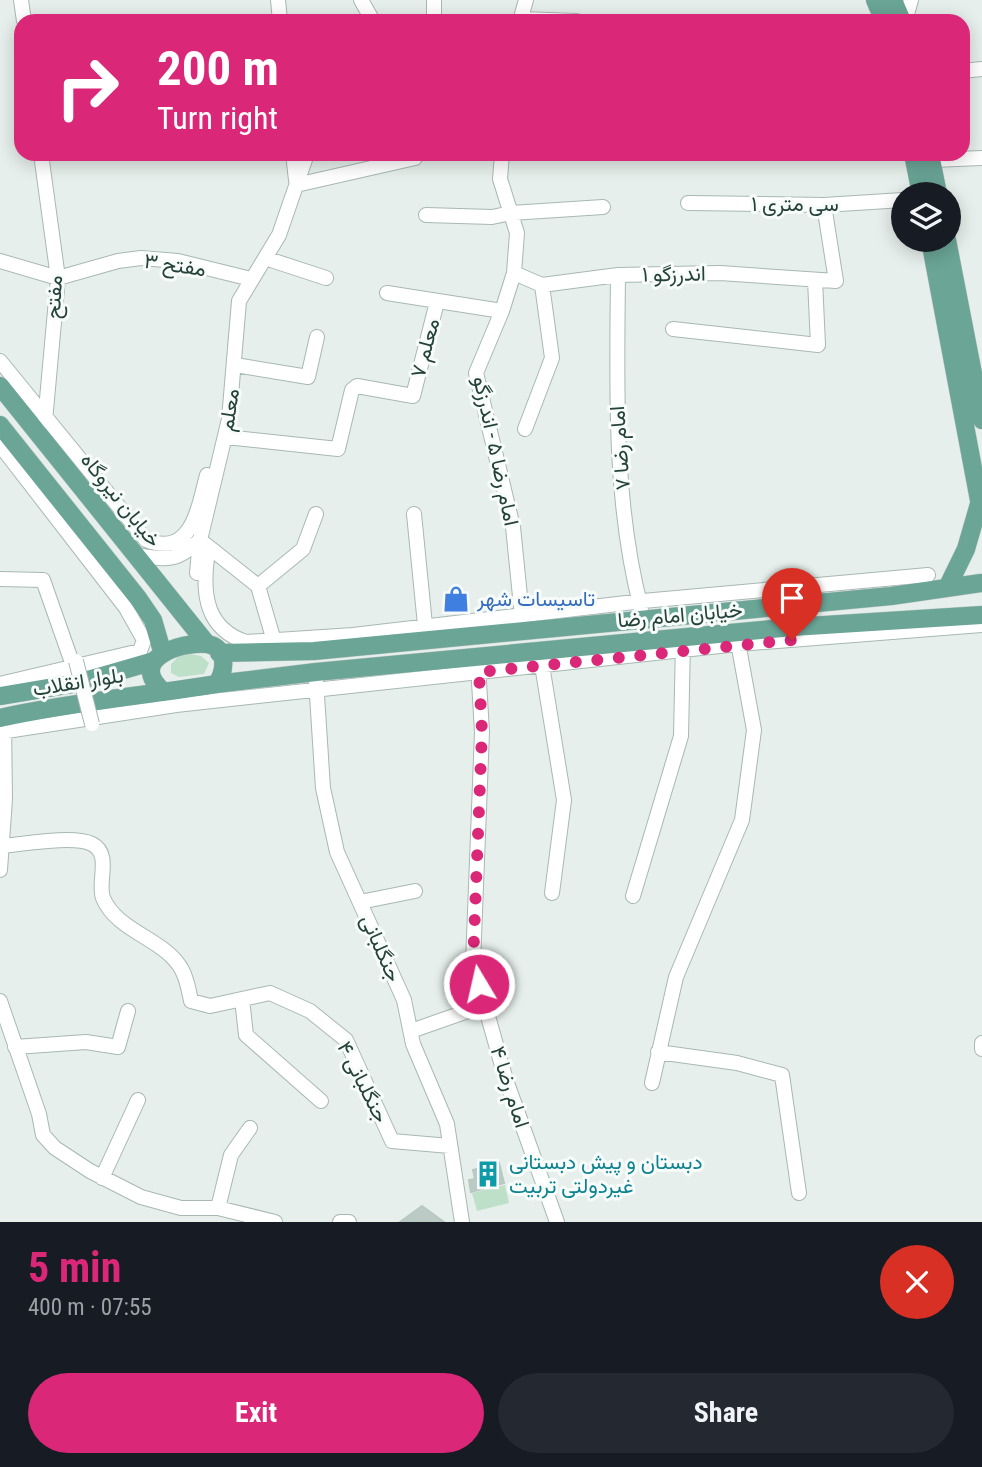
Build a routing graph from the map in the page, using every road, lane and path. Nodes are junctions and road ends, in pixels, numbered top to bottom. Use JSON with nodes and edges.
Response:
{"nodes":[{"id":1,"x":42,"y":161,"type":"edge"},
{"id":2,"x":294,"y":161,"type":"edge"},
{"id":3,"x":305,"y":161,"type":"edge"},
{"id":4,"x":402,"y":161,"type":"edge"},
{"id":5,"x":501,"y":161,"type":"edge"},
{"id":6,"x":914,"y":161,"type":"edge"},
{"id":7,"x":932,"y":161,"type":"edge"},
{"id":8,"x":919,"y":182,"type":"edge"},
{"id":9,"x":936,"y":182,"type":"edge"},
{"id":10,"x":296,"y":185,"type":"junction"},
{"id":11,"x":891,"y":201,"type":"edge"},
{"id":12,"x":688,"y":203,"type":"dead end"},
{"id":13,"x":824,"y":205,"type":"junction"},
{"id":14,"x":603,"y":207,"type":"dead end"},
{"id":15,"x":511,"y":213,"type":"junction"},
{"id":16,"x":426,"y":215,"type":"dead end"},
{"id":17,"x":932,"y":252,"type":"edge"},
{"id":18,"x":949,"y":252,"type":"edge"},
{"id":19,"x":265,"y":258,"type":"junction"},
{"id":20,"x":0,"y":261,"type":"edge"},
{"id":21,"x":514,"y":273,"type":"junction"},
{"id":22,"x":618,"y":275,"type":"junction"},
{"id":23,"x":58,"y":278,"type":"junction"},
{"id":24,"x":327,"y":278,"type":"dead end"},
{"id":25,"x":251,"y":279,"type":"junction"},
{"id":26,"x":815,"y":280,"type":"junction"},
{"id":27,"x":542,"y":285,"type":"junction"},
{"id":28,"x":387,"y":293,"type":"dead end"},
{"id":29,"x":437,"y":302,"type":"junction"},
{"id":30,"x":502,"y":311,"type":"junction"},
{"id":31,"x":673,"y":329,"type":"dead end"},
{"id":32,"x":317,"y":337,"type":"dead end"},
{"id":33,"x":0,"y":361,"type":"edge"},
{"id":34,"x":235,"y":365,"type":"junction"},
{"id":35,"x":0,"y":386,"type":"edge"},
{"id":36,"x":45,"y":417,"type":"junction"},
{"id":37,"x":982,"y":420,"type":"edge"},
{"id":38,"x":0,"y":425,"type":"edge"},
{"id":39,"x":525,"y":429,"type":"dead end"},
{"id":40,"x":226,"y":437,"type":"junction"},
{"id":41,"x":43,"y":440,"type":"junction"},
{"id":42,"x":0,"y":445,"type":"edge"},
{"id":43,"x":210,"y":462,"type":"dead end"},
{"id":44,"x":229,"y":467,"type":"dead end"},
{"id":45,"x":979,"y":478,"type":"edge"},
{"id":46,"x":981,"y":508,"type":"edge"},
{"id":47,"x":414,"y":513,"type":"dead end"},
{"id":48,"x":316,"y":514,"type":"dead end"},
{"id":49,"x":205,"y":539,"type":"junction"},
{"id":50,"x":137,"y":555,"type":"junction"},
{"id":51,"x":207,"y":558,"type":"dead end"},
{"id":52,"x":928,"y":575,"type":"dead end"},
{"id":53,"x":0,"y":579,"type":"edge"},
{"id":54,"x":158,"y":583,"type":"junction"},
{"id":55,"x":982,"y":583,"type":"edge"},
{"id":56,"x":258,"y":586,"type":"junction"},
{"id":57,"x":947,"y":588,"type":"junction"},
{"id":58,"x":891,"y":596,"type":"junction"},
{"id":59,"x":138,"y":598,"type":"junction"},
{"id":60,"x":982,"y":606,"type":"edge"},
{"id":61,"x":642,"y":610,"type":"junction"},
{"id":62,"x":982,"y":615,"type":"edge"},
{"id":63,"x":946,"y":617,"type":"junction"},
{"id":64,"x":522,"y":624,"type":"junction"},
{"id":65,"x":982,"y":625,"type":"edge"},
{"id":66,"x":426,"y":634,"type":"junction"},
{"id":67,"x":737,"y":638,"type":"junction"},
{"id":68,"x":683,"y":644,"type":"junction"},
{"id":69,"x":212,"y":647,"type":"junction"},
{"id":70,"x":274,"y":647,"type":"junction"},
{"id":71,"x":158,"y":656,"type":"junction"},
{"id":72,"x":541,"y":658,"type":"junction"},
{"id":73,"x":478,"y":664,"type":"junction"},
{"id":74,"x":76,"y":670,"type":"junction"},
{"id":75,"x":114,"y":672,"type":"junction"},
{"id":76,"x":276,"y":676,"type":"junction"},
{"id":77,"x":316,"y":681,"type":"junction"},
{"id":78,"x":0,"y":684,"type":"edge"},
{"id":79,"x":216,"y":684,"type":"junction"},
{"id":80,"x":164,"y":692,"type":"junction"},
{"id":81,"x":0,"y":696,"type":"edge"},
{"id":82,"x":119,"y":697,"type":"junction"},
{"id":83,"x":92,"y":724,"type":"dead end"},
{"id":84,"x":2,"y":725,"type":"edge"},
{"id":85,"x":2,"y":846,"type":"junction"},
{"id":86,"x":0,"y":870,"type":"edge"},
{"id":87,"x":415,"y":891,"type":"dead end"},
{"id":88,"x":552,"y":892,"type":"dead end"},
{"id":89,"x":633,"y":896,"type":"dead end"},
{"id":90,"x":360,"y":902,"type":"junction"},
{"id":91,"x":242,"y":999,"type":"junction"},
{"id":92,"x":0,"y":1001,"type":"edge"},
{"id":93,"x":485,"y":1005,"type":"junction"},
{"id":94,"x":128,"y":1011,"type":"dead end"},
{"id":95,"x":411,"y":1031,"type":"junction"},
{"id":96,"x":982,"y":1043,"type":"edge"},
{"id":97,"x":15,"y":1047,"type":"junction"},
{"id":98,"x":982,"y":1049,"type":"edge"},
{"id":99,"x":659,"y":1052,"type":"junction"},
{"id":100,"x":652,"y":1083,"type":"dead end"},
{"id":101,"x":138,"y":1100,"type":"dead end"},
{"id":102,"x":321,"y":1101,"type":"dead end"},
{"id":103,"x":250,"y":1128,"type":"dead end"},
{"id":104,"x":450,"y":1146,"type":"junction"},
{"id":105,"x":102,"y":1178,"type":"junction"},
{"id":106,"x":799,"y":1193,"type":"dead end"},
{"id":107,"x":181,"y":1208,"type":"junction"},
{"id":108,"x":218,"y":1208,"type":"junction"},
{"id":109,"x":189,"y":1222,"type":"edge"},
{"id":110,"x":275,"y":1222,"type":"edge"},
{"id":111,"x":341,"y":1222,"type":"edge"},
{"id":112,"x":349,"y":1222,"type":"edge"},
{"id":113,"x":461,"y":1222,"type":"edge"},
{"id":114,"x":557,"y":1222,"type":"edge"}],
"edges":[{"from":1,"to":23,"type":"street","name":"مفتح"},
{"from":2,"to":10,"type":"street"},
{"from":3,"to":10,"type":"street","name":"معلم"},
{"from":4,"to":10,"type":"street"},
{"from":5,"to":15,"type":"street","name":"امام رضا ۵ - اندرزگو"},
{"from":6,"to":8,"type":"main road"},
{"from":7,"to":9,"type":"main road"},
{"from":10,"to":19,"type":"street","name":"معلم"},
{"from":11,"to":13,"type":"street","name":"سی متری ۱"},
{"from":12,"to":13,"type":"street","name":"سی متری ۱"},
{"from":13,"to":26,"type":"street","name":"اندرزگو ۱"},
{"from":14,"to":15,"type":"street"},
{"from":15,"to":16,"type":"street"},
{"from":15,"to":21,"type":"street","name":"امام رضا ۵ - اندرزگو"},
{"from":17,"to":45,"type":"main road"},
{"from":18,"to":37,"type":"main road"},
{"from":19,"to":24,"type":"street"},
{"from":19,"to":25,"type":"street","name":"معلم"},
{"from":20,"to":23,"type":"street"},
{"from":21,"to":27,"type":"street"},
{"from":21,"to":30,"type":"street","name":"امام رضا ۵ - اندرزگو"},
{"from":22,"to":26,"type":"street","name":"اندرزگو ۱"},
{"from":22,"to":27,"type":"street","name":"اندرزگو ۱"},
{"from":22,"to":61,"type":"street","name":"امام رضا ۷"},
{"from":23,"to":25,"type":"street","name":"مفتح ۳"},
{"from":23,"to":36,"type":"street","name":"مفتح"},
{"from":25,"to":34,"type":"street","name":"معلم"},
{"from":26,"to":31,"type":"street"},
{"from":27,"to":39,"type":"street"},
{"from":28,"to":29,"type":"street"},
{"from":29,"to":30,"type":"street"},
{"from":29,"to":40,"type":"street","name":"معلم ۷"},
{"from":30,"to":64,"type":"street","name":"امام رضا ۵ - اندرزگو"},
{"from":32,"to":34,"type":"street"},
{"from":33,"to":36,"type":"street"},
{"from":34,"to":40,"type":"street","name":"معلم"},
{"from":35,"to":41,"type":"main road","name":"خیابان نیروگاه"},
{"from":36,"to":41,"type":"street","name":"مفتح"},
{"from":36,"to":43,"type":"street"},
{"from":38,"to":59,"type":"main road"},
{"from":40,"to":49,"type":"street","name":"معلم"},
{"from":41,"to":50,"type":"main road","name":"خیابان نیروگاه"},
{"from":42,"to":74,"type":"street"},
{"from":44,"to":49,"type":"street"},
{"from":45,"to":46,"type":"main road"},
{"from":46,"to":57,"type":"main road"},
{"from":47,"to":66,"type":"street"},
{"from":48,"to":56,"type":"street"},
{"from":49,"to":50,"type":"street"},
{"from":49,"to":56,"type":"street"},
{"from":49,"to":69,"type":"street","name":"معلم"},
{"from":50,"to":54,"type":"main road","name":"خیابان نیروگاه"},
{"from":51,"to":70,"type":"street"},
{"from":52,"to":61,"type":"street"},
{"from":53,"to":74,"type":"street"},
{"from":54,"to":59,"type":"main road"},
{"from":54,"to":69,"type":"main road","name":"خیابان نیروگاه"},
{"from":55,"to":57,"type":"main road","name":"خیابان امام رضا"},
{"from":55,"to":60,"type":"main road"},
{"from":56,"to":70,"type":"street"},
{"from":57,"to":58,"type":"main road","name":"خیابان امام رضا"},
{"from":58,"to":61,"type":"main road","name":"خیابان امام رضا"},
{"from":58,"to":63,"type":"main road"},
{"from":59,"to":71,"type":"main road"},
{"from":61,"to":64,"type":"main road","name":"خیابان امام رضا"},
{"from":62,"to":63,"type":"main road","name":"خیابان امام رضا"},
{"from":63,"to":67,"type":"main road","name":"خیابان امام رضا"},
{"from":64,"to":66,"type":"main road","name":"خیابان امام رضا"},
{"from":65,"to":67,"type":"street"},
{"from":66,"to":70,"type":"main road","name":"خیابان امام رضا"},
{"from":67,"to":68,"type":"main road","name":"خیابان امام رضا"},
{"from":67,"to":99,"type":"street"},
{"from":68,"to":72,"type":"main road","name":"خیابان امام رضا"},
{"from":68,"to":89,"type":"street"},
{"from":69,"to":70,"type":"main road","name":"خیابان امام رضا"},
{"from":69,"to":71,"type":"main road","name":"بلوار انقلاب"},
{"from":69,"to":79,"type":"main road"},
{"from":70,"to":76,"type":"main road"},
{"from":71,"to":75,"type":"main road","name":"بلوار انقلاب"},
{"from":71,"to":80,"type":"main road"},
{"from":72,"to":73,"type":"main road","name":"خیابان امام رضا"},
{"from":72,"to":88,"type":"street"},
{"from":73,"to":77,"type":"main road","name":"خیابان امام رضا"},
{"from":73,"to":93,"type":"street","name":"امام رضا ۴"},
{"from":74,"to":75,"type":"main road","name":"بلوار انقلاب"},
{"from":74,"to":78,"type":"street"},
{"from":74,"to":81,"type":"main road","name":"بلوار انقلاب"},
{"from":74,"to":83,"type":"street","bridge":true},
{"from":75,"to":82,"type":"main road"},
{"from":76,"to":77,"type":"main road","name":"خیابان امام رضا"},
{"from":76,"to":79,"type":"main road","name":"خیابان امام رضا"},
{"from":77,"to":84,"type":"street"},
{"from":77,"to":90,"type":"street","name":"جنگلبانی"},
{"from":79,"to":80,"type":"main road","name":"بلوار انقلاب"},
{"from":80,"to":82,"type":"main road","name":"بلوار انقلاب"},
{"from":82,"to":84,"type":"main road","name":"بلوار انقلاب"},
{"from":84,"to":85,"type":"street"},
{"from":85,"to":86,"type":"street"},
{"from":85,"to":91,"type":"street","name":"جنگلبانی ۴"},
{"from":87,"to":90,"type":"street"},
{"from":90,"to":95,"type":"street","name":"جنگلبانی"},
{"from":91,"to":102,"type":"street"},
{"from":91,"to":104,"type":"street","name":"جنگلبانی ۴"},
{"from":92,"to":97,"type":"street"},
{"from":93,"to":95,"type":"street"},
{"from":93,"to":114,"type":"street","name":"امام رضا ۴"},
{"from":94,"to":97,"type":"street"},
{"from":95,"to":104,"type":"street","name":"جنگلبانی"},
{"from":96,"to":98,"type":"street"},
{"from":97,"to":105,"type":"street"},
{"from":99,"to":100,"type":"street"},
{"from":99,"to":106,"type":"street"},
{"from":101,"to":105,"type":"street"},
{"from":103,"to":108,"type":"street"},
{"from":104,"to":113,"type":"street","name":"جنگلبانی"},
{"from":105,"to":107,"type":"street"},
{"from":107,"to":108,"type":"street"},
{"from":107,"to":109,"type":"street"},
{"from":108,"to":110,"type":"street"},
{"from":111,"to":112,"type":"street"}]}
